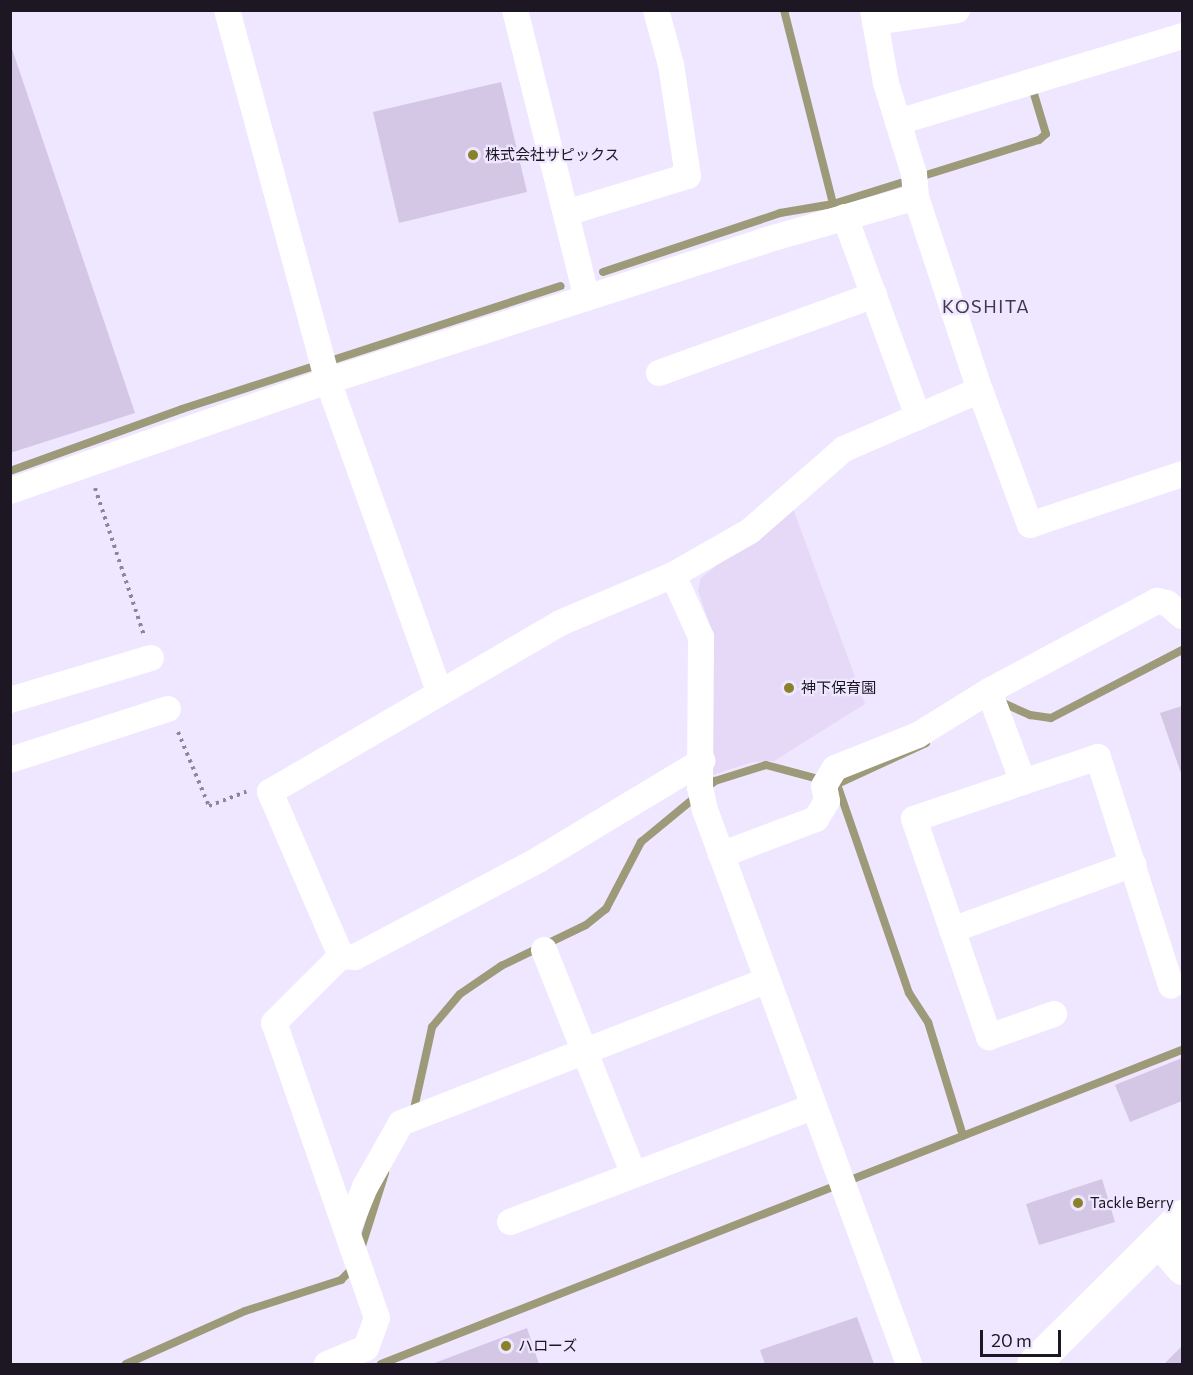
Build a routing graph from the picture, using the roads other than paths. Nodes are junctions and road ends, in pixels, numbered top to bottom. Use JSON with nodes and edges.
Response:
{"nodes":[{"id":1,"x":227,"y":10,"type":"edge"},
{"id":2,"x":515,"y":10,"type":"edge"},
{"id":3,"x":656,"y":10,"type":"edge"},
{"id":4,"x":957,"y":10,"type":"edge"},
{"id":5,"x":874,"y":16,"type":"edge"},
{"id":6,"x":1182,"y":36,"type":"edge"},
{"id":7,"x":898,"y":122,"type":"junction"},
{"id":8,"x":916,"y":186,"type":"junction"},
{"id":9,"x":566,"y":213,"type":"junction"},
{"id":10,"x":845,"y":217,"type":"junction"},
{"id":11,"x":874,"y":295,"type":"junction"},
{"id":12,"x":586,"y":298,"type":"junction"},
{"id":13,"x":326,"y":372,"type":"junction"},
{"id":14,"x":660,"y":373,"type":"dead end"},
{"id":15,"x":980,"y":390,"type":"junction"},
{"id":16,"x":918,"y":417,"type":"junction"},
{"id":17,"x":1182,"y":474,"type":"edge"},
{"id":18,"x":10,"y":491,"type":"edge"},
{"id":19,"x":673,"y":575,"type":"junction"},
{"id":20,"x":1182,"y":616,"type":"edge"},
{"id":21,"x":151,"y":658,"type":"dead end"},
{"id":22,"x":439,"y":691,"type":"junction"},
{"id":23,"x":989,"y":691,"type":"junction"},
{"id":24,"x":10,"y":700,"type":"edge"},
{"id":25,"x":168,"y":709,"type":"dead end"},
{"id":26,"x":10,"y":760,"type":"edge"},
{"id":27,"x":702,"y":761,"type":"junction"},
{"id":28,"x":1023,"y":782,"type":"junction"},
{"id":29,"x":721,"y":855,"type":"junction"},
{"id":30,"x":1133,"y":864,"type":"junction"},
{"id":31,"x":952,"y":930,"type":"junction"},
{"id":32,"x":544,"y":950,"type":"dead end"},
{"id":33,"x":341,"y":956,"type":"junction"},
{"id":34,"x":767,"y":980,"type":"junction"},
{"id":35,"x":1171,"y":986,"type":"dead end"},
{"id":36,"x":1054,"y":1014,"type":"dead end"},
{"id":37,"x":584,"y":1051,"type":"junction"},
{"id":38,"x":813,"y":1107,"type":"junction"},
{"id":39,"x":634,"y":1175,"type":"junction"},
{"id":40,"x":1182,"y":1216,"type":"edge"},
{"id":41,"x":510,"y":1222,"type":"dead end"},
{"id":42,"x":1158,"y":1240,"type":"junction"},
{"id":43,"x":354,"y":1251,"type":"junction"},
{"id":44,"x":1182,"y":1268,"type":"edge"},
{"id":45,"x":327,"y":1365,"type":"edge"},
{"id":46,"x":909,"y":1365,"type":"edge"},
{"id":47,"x":1033,"y":1365,"type":"edge"}],
"edges":[{"from":1,"to":13,"type":"street"},
{"from":2,"to":9,"type":"street"},
{"from":3,"to":9,"type":"street"},
{"from":4,"to":5,"type":"street"},
{"from":5,"to":7,"type":"street"},
{"from":6,"to":7,"type":"street"},
{"from":7,"to":8,"type":"street"},
{"from":8,"to":10,"type":"street"},
{"from":8,"to":15,"type":"street"},
{"from":9,"to":12,"type":"street"},
{"from":10,"to":11,"type":"street"},
{"from":10,"to":12,"type":"street"},
{"from":11,"to":14,"type":"street"},
{"from":11,"to":16,"type":"street"},
{"from":12,"to":13,"type":"street"},
{"from":13,"to":18,"type":"street"},
{"from":13,"to":22,"type":"street"},
{"from":15,"to":16,"type":"street"},
{"from":15,"to":17,"type":"street"},
{"from":16,"to":19,"type":"street"},
{"from":19,"to":22,"type":"street"},
{"from":19,"to":27,"type":"street"},
{"from":20,"to":23,"type":"street"},
{"from":21,"to":24,"type":"street"},
{"from":22,"to":33,"type":"street"},
{"from":23,"to":28,"type":"street"},
{"from":23,"to":29,"type":"street"},
{"from":25,"to":26,"type":"street"},
{"from":27,"to":29,"type":"street"},
{"from":27,"to":33,"type":"street"},
{"from":28,"to":30,"type":"street"},
{"from":28,"to":31,"type":"street"},
{"from":29,"to":34,"type":"street"},
{"from":30,"to":31,"type":"street"},
{"from":30,"to":35,"type":"street"},
{"from":31,"to":36,"type":"street"},
{"from":32,"to":37,"type":"street"},
{"from":33,"to":43,"type":"street"},
{"from":34,"to":37,"type":"street"},
{"from":34,"to":38,"type":"street"},
{"from":37,"to":39,"type":"street"},
{"from":37,"to":43,"type":"street"},
{"from":38,"to":39,"type":"street"},
{"from":38,"to":46,"type":"street"},
{"from":39,"to":41,"type":"street"},
{"from":40,"to":42,"type":"main road"},
{"from":42,"to":44,"type":"main road"},
{"from":42,"to":47,"type":"main road"},
{"from":43,"to":45,"type":"street"}]}
